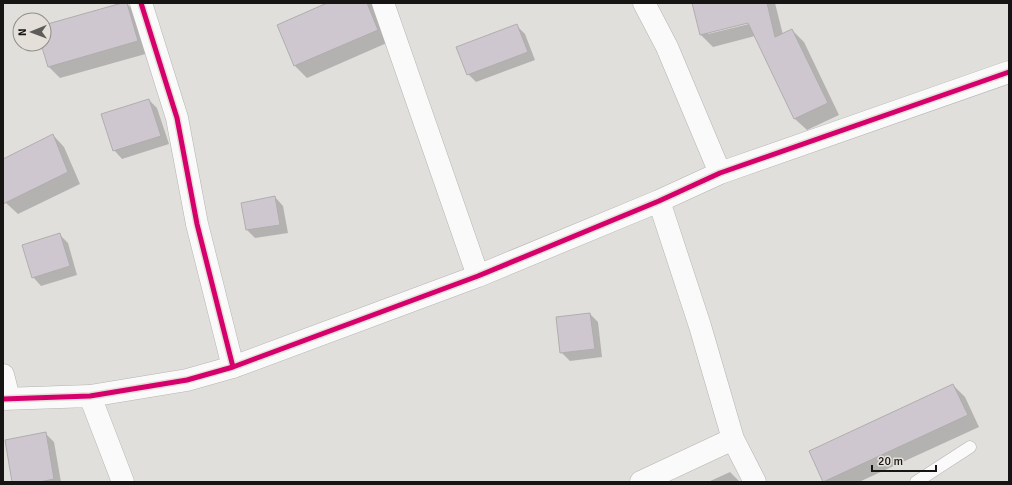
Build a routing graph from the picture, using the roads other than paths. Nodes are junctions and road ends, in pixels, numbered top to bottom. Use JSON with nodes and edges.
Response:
{"nodes":[{"id":1,"x":141,"y":3,"type":"edge"},
{"id":2,"x":383,"y":3,"type":"edge"},
{"id":3,"x":644,"y":3,"type":"edge"},
{"id":4,"x":1009,"y":72,"type":"edge"},
{"id":5,"x":720,"y":173,"type":"junction"},
{"id":6,"x":660,"y":201,"type":"junction"},
{"id":7,"x":478,"y":276,"type":"junction"},
{"id":8,"x":234,"y":367,"type":"junction"},
{"id":9,"x":3,"y":375,"type":"edge"},
{"id":10,"x":90,"y":396,"type":"junction"},
{"id":11,"x":6,"y":399,"type":"edge"},
{"id":12,"x":733,"y":439,"type":"junction"},
{"id":13,"x":970,"y":447,"type":"dead end"},
{"id":14,"x":123,"y":482,"type":"edge"},
{"id":15,"x":641,"y":482,"type":"edge"},
{"id":16,"x":755,"y":482,"type":"edge"},
{"id":17,"x":916,"y":482,"type":"edge"}],
"edges":[{"from":1,"to":8,"type":"street"},
{"from":2,"to":7,"type":"street"},
{"from":3,"to":5,"type":"street"},
{"from":4,"to":5,"type":"street"},
{"from":5,"to":6,"type":"street"},
{"from":6,"to":7,"type":"street"},
{"from":6,"to":12,"type":"street"},
{"from":7,"to":8,"type":"street"},
{"from":8,"to":10,"type":"street"},
{"from":9,"to":11,"type":"street"},
{"from":10,"to":11,"type":"street"},
{"from":10,"to":14,"type":"street"},
{"from":12,"to":15,"type":"street"},
{"from":12,"to":16,"type":"street"},
{"from":13,"to":17,"type":"lane"}]}
